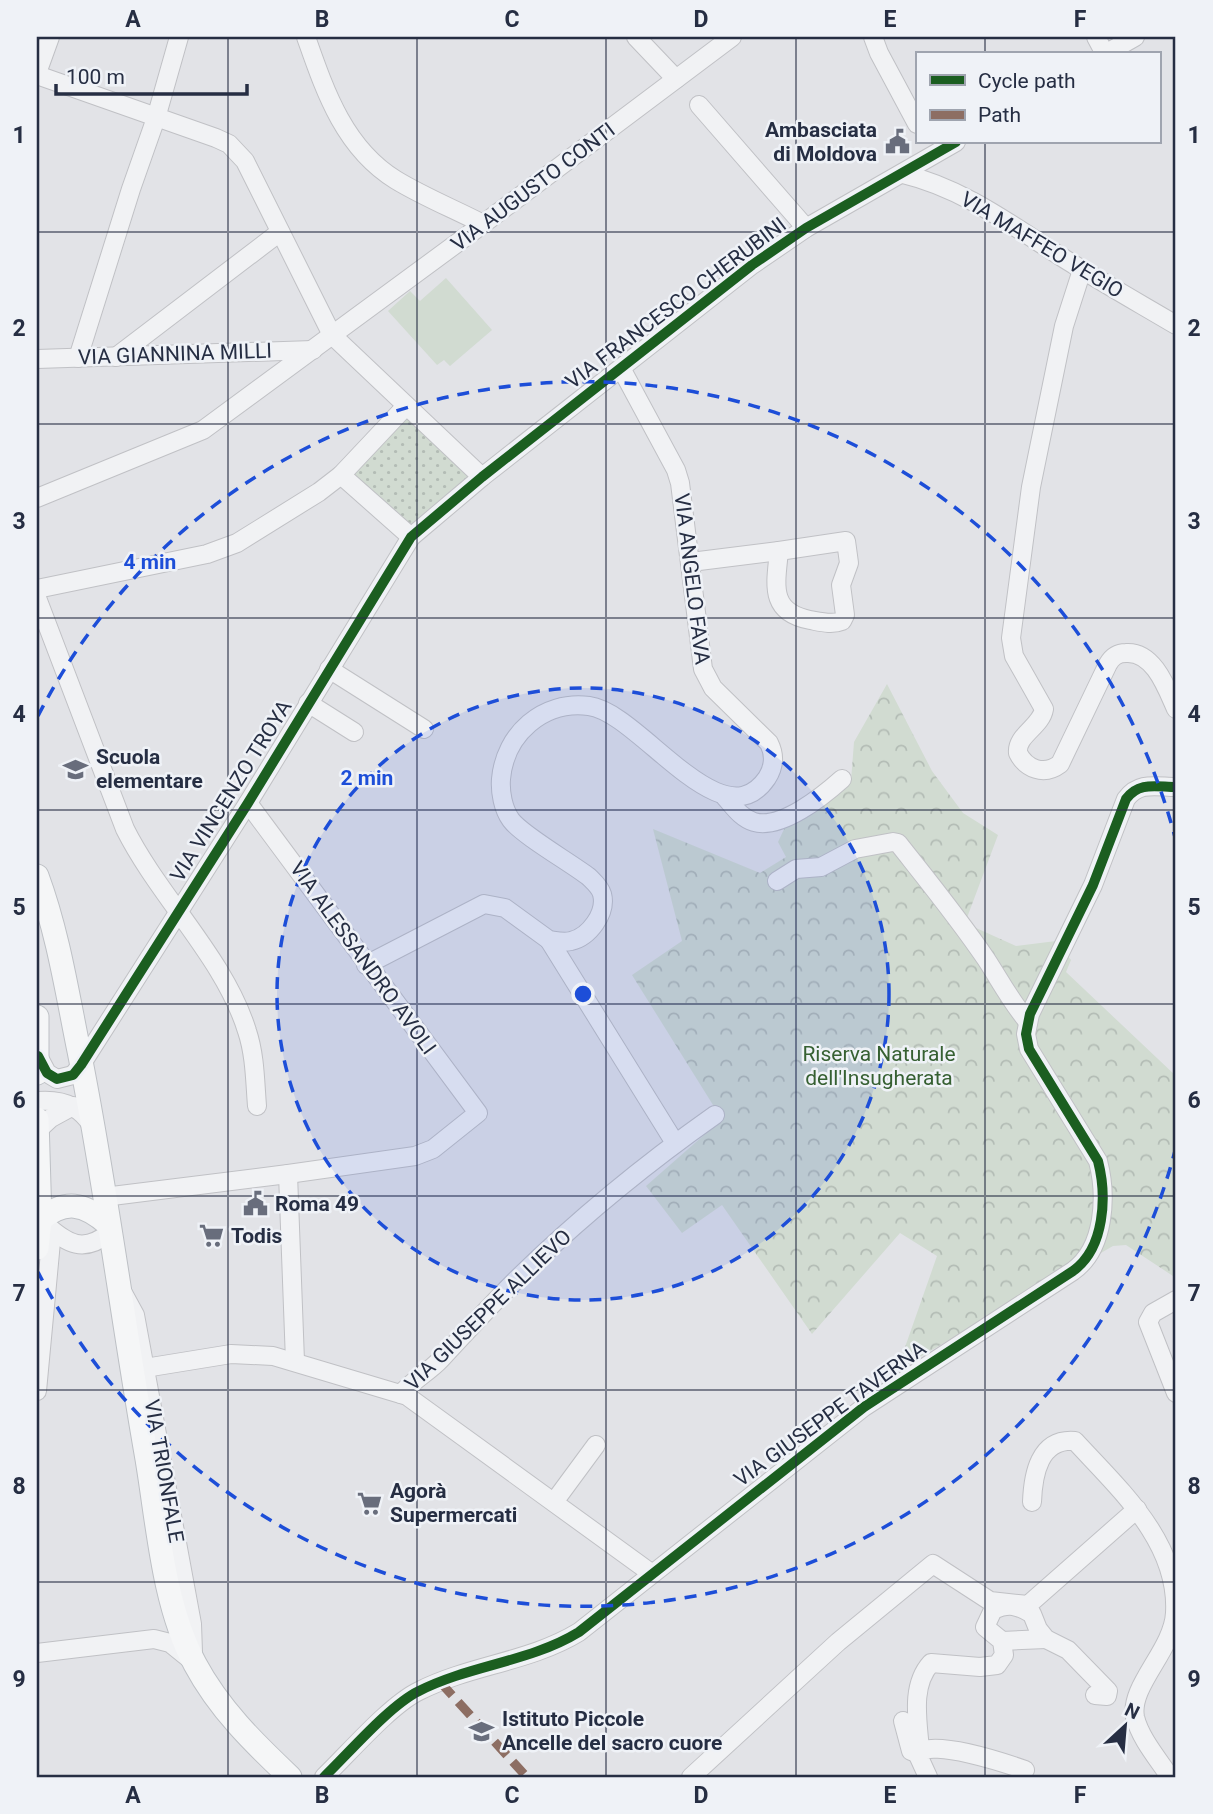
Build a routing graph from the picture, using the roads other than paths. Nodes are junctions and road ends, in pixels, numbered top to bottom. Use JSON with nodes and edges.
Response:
{"nodes":[{"id":1,"x":50,"y":37,"type":"edge"},
{"id":2,"x":179,"y":37,"type":"edge"},
{"id":3,"x":306,"y":37,"type":"edge"},
{"id":4,"x":636,"y":37,"type":"edge"},
{"id":5,"x":732,"y":37,"type":"edge"},
{"id":6,"x":873,"y":37,"type":"edge"},
{"id":7,"x":1135,"y":37,"type":"edge"},
{"id":8,"x":1109,"y":52,"type":"edge"},
{"id":9,"x":37,"y":74,"type":"edge"},
{"id":10,"x":676,"y":79,"type":"junction"},
{"id":11,"x":699,"y":105,"type":"dead end"},
{"id":12,"x":156,"y":118,"type":"junction"},
{"id":13,"x":916,"y":122,"type":"edge"},
{"id":14,"x":947,"y":144,"type":"edge"},
{"id":15,"x":930,"y":148,"type":"edge"},
{"id":16,"x":903,"y":174,"type":"junction"},
{"id":17,"x":483,"y":224,"type":"junction"},
{"id":18,"x":806,"y":228,"type":"junction"},
{"id":19,"x":280,"y":232,"type":"junction"},
{"id":20,"x":1082,"y":270,"type":"junction"},
{"id":21,"x":1176,"y":325,"type":"edge"},
{"id":22,"x":332,"y":335,"type":"junction"},
{"id":23,"x":313,"y":350,"type":"junction"},
{"id":24,"x":116,"y":357,"type":"junction"},
{"id":25,"x":78,"y":358,"type":"junction"},
{"id":26,"x":37,"y":359,"type":"edge"},
{"id":27,"x":621,"y":368,"type":"junction"},
{"id":28,"x":406,"y":406,"type":"junction"},
{"id":29,"x":341,"y":475,"type":"junction"},
{"id":30,"x":482,"y":477,"type":"junction"},
{"id":31,"x":37,"y":498,"type":"edge"},
{"id":32,"x":411,"y":537,"type":"junction"},
{"id":33,"x":779,"y":551,"type":"junction"},
{"id":34,"x":691,"y":562,"type":"junction"},
{"id":35,"x":37,"y":589,"type":"edge"},
{"id":36,"x":37,"y":598,"type":"edge"},
{"id":37,"x":329,"y":669,"type":"junction"},
{"id":38,"x":309,"y":702,"type":"junction"},
{"id":39,"x":1176,"y":709,"type":"edge"},
{"id":40,"x":424,"y":729,"type":"dead end"},
{"id":41,"x":354,"y":732,"type":"dead end"},
{"id":42,"x":842,"y":779,"type":"dead end"},
{"id":43,"x":1176,"y":787,"type":"edge"},
{"id":44,"x":724,"y":797,"type":"junction"},
{"id":45,"x":248,"y":803,"type":"junction"},
{"id":46,"x":37,"y":876,"type":"edge"},
{"id":47,"x":777,"y":881,"type":"dead end"},
{"id":48,"x":178,"y":912,"type":"junction"},
{"id":49,"x":549,"y":940,"type":"junction"},
{"id":50,"x":366,"y":965,"type":"junction"},
{"id":51,"x":37,"y":1017,"type":"edge"},
{"id":52,"x":1028,"y":1022,"type":"junction"},
{"id":53,"x":37,"y":1065,"type":"edge"},
{"id":54,"x":81,"y":1065,"type":"junction"},
{"id":55,"x":37,"y":1101,"type":"edge"},
{"id":56,"x":73,"y":1106,"type":"junction"},
{"id":57,"x":257,"y":1106,"type":"dead end"},
{"id":58,"x":715,"y":1115,"type":"dead end"},
{"id":59,"x":37,"y":1119,"type":"edge"},
{"id":60,"x":94,"y":1129,"type":"junction"},
{"id":61,"x":37,"y":1131,"type":"edge"},
{"id":62,"x":675,"y":1143,"type":"junction"},
{"id":63,"x":288,"y":1174,"type":"junction"},
{"id":64,"x":38,"y":1181,"type":"edge"},
{"id":65,"x":104,"y":1197,"type":"junction"},
{"id":66,"x":46,"y":1225,"type":"junction"},
{"id":67,"x":109,"y":1228,"type":"junction"},
{"id":68,"x":37,"y":1248,"type":"edge"},
{"id":69,"x":119,"y":1284,"type":"junction"},
{"id":70,"x":1176,"y":1300,"type":"edge"},
{"id":71,"x":295,"y":1361,"type":"junction"},
{"id":72,"x":145,"y":1368,"type":"junction"},
{"id":73,"x":37,"y":1391,"type":"edge"},
{"id":74,"x":1176,"y":1392,"type":"edge"},
{"id":75,"x":401,"y":1394,"type":"junction"},
{"id":76,"x":596,"y":1445,"type":"dead end"},
{"id":77,"x":554,"y":1502,"type":"junction"},
{"id":78,"x":1032,"y":1503,"type":"dead end"},
{"id":79,"x":1137,"y":1509,"type":"junction"},
{"id":80,"x":652,"y":1573,"type":"junction"},
{"id":81,"x":1046,"y":1639,"type":"junction"},
{"id":82,"x":1002,"y":1641,"type":"junction"},
{"id":83,"x":45,"y":1652,"type":"edge"},
{"id":84,"x":37,"y":1660,"type":"edge"},
{"id":85,"x":194,"y":1662,"type":"junction"},
{"id":86,"x":1095,"y":1695,"type":"dead end"},
{"id":87,"x":903,"y":1721,"type":"dead end"},
{"id":88,"x":919,"y":1751,"type":"junction"},
{"id":89,"x":1025,"y":1770,"type":"dead end"},
{"id":90,"x":290,"y":1777,"type":"edge"},
{"id":91,"x":324,"y":1777,"type":"edge"},
{"id":92,"x":691,"y":1777,"type":"edge"},
{"id":93,"x":928,"y":1777,"type":"edge"},
{"id":94,"x":990,"y":1777,"type":"edge"},
{"id":95,"x":1008,"y":1777,"type":"edge"},
{"id":96,"x":1170,"y":1777,"type":"edge"}],
"edges":[{"from":1,"to":9,"type":"street"},
{"from":2,"to":12,"type":"street"},
{"from":3,"to":17,"type":"street"},
{"from":4,"to":10,"type":"street"},
{"from":5,"to":10,"type":"street","name":"VIA AUGUSTO CONTI"},
{"from":6,"to":13,"type":"street"},
{"from":7,"to":8,"type":"street"},
{"from":9,"to":12,"type":"street"},
{"from":10,"to":17,"type":"street","name":"VIA AUGUSTO CONTI"},
{"from":11,"to":18,"type":"street"},
{"from":12,"to":19,"type":"street"},
{"from":12,"to":25,"type":"street"},
{"from":14,"to":15,"type":"street","name":"VIA FRANCESCO CHERUBINI"},
{"from":15,"to":16,"type":"street","name":"VIA FRANCESCO CHERUBINI"},
{"from":16,"to":18,"type":"street","name":"VIA FRANCESCO CHERUBINI"},
{"from":16,"to":20,"type":"street","name":"VIA MAFFEO VEGIO"},
{"from":17,"to":22,"type":"street","name":"VIA AUGUSTO CONTI"},
{"from":18,"to":27,"type":"street","name":"VIA FRANCESCO CHERUBINI"},
{"from":19,"to":22,"type":"street"},
{"from":19,"to":24,"type":"street"},
{"from":20,"to":21,"type":"street","name":"VIA MAFFEO VEGIO"},
{"from":20,"to":39,"type":"street"},
{"from":22,"to":23,"type":"street","name":"VIA AUGUSTO CONTI"},
{"from":22,"to":28,"type":"street"},
{"from":23,"to":24,"type":"street","name":"VIA GIANNINA MILLI"},
{"from":23,"to":31,"type":"street","name":"VIA AUGUSTO CONTI"},
{"from":24,"to":25,"type":"street","name":"VIA GIANNINA MILLI"},
{"from":25,"to":26,"type":"street","name":"VIA GIANNINA MILLI"},
{"from":27,"to":30,"type":"street","name":"VIA FRANCESCO CHERUBINI"},
{"from":27,"to":34,"type":"street","name":"VIA ANGELO FAVA"},
{"from":28,"to":29,"type":"street"},
{"from":28,"to":30,"type":"street"},
{"from":29,"to":32,"type":"street"},
{"from":29,"to":35,"type":"street"},
{"from":30,"to":32,"type":"street","name":"VIA FRANCESCO CHERUBINI"},
{"from":32,"to":37,"type":"street","name":"VIA VINCENZO TROYA"},
{"from":33,"to":33,"type":"street"},
{"from":33,"to":34,"type":"street"},
{"from":34,"to":44,"type":"street","name":"VIA ANGELO FAVA"},
{"from":36,"to":48,"type":"street"},
{"from":37,"to":38,"type":"street","name":"VIA VINCENZO TROYA"},
{"from":37,"to":40,"type":"street"},
{"from":38,"to":41,"type":"street"},
{"from":38,"to":45,"type":"street","name":"VIA VINCENZO TROYA"},
{"from":42,"to":44,"type":"street"},
{"from":43,"to":52,"type":"street"},
{"from":44,"to":49,"type":"street"},
{"from":45,"to":48,"type":"street","name":"VIA VINCENZO TROYA"},
{"from":45,"to":50,"type":"street","name":"VIA ALESSANDRO AVOLI"},
{"from":46,"to":54,"type":"main road","name":"VIA TRIONFALE"},
{"from":47,"to":52,"type":"street"},
{"from":48,"to":54,"type":"street","name":"VIA VINCENZO TROYA"},
{"from":48,"to":57,"type":"street"},
{"from":49,"to":50,"type":"street"},
{"from":49,"to":62,"type":"street"},
{"from":50,"to":63,"type":"street","name":"VIA ALESSANDRO AVOLI"},
{"from":51,"to":53,"type":"main road"},
{"from":52,"to":80,"type":"street","name":"VIA GIUSEPPE TAVERNA"},
{"from":53,"to":54,"type":"street"},
{"from":54,"to":60,"type":"main road","name":"VIA TRIONFALE"},
{"from":55,"to":56,"type":"street"},
{"from":56,"to":60,"type":"street"},
{"from":56,"to":61,"type":"street"},
{"from":58,"to":62,"type":"street","name":"VIA GIUSEPPE ALLIEVO"},
{"from":59,"to":61,"type":"main road"},
{"from":60,"to":65,"type":"main road","name":"VIA TRIONFALE"},
{"from":61,"to":64,"type":"main road"},
{"from":62,"to":75,"type":"street","name":"VIA GIUSEPPE ALLIEVO"},
{"from":63,"to":65,"type":"street"},
{"from":63,"to":71,"type":"street"},
{"from":64,"to":66,"type":"main road"},
{"from":65,"to":67,"type":"main road","name":"VIA TRIONFALE"},
{"from":66,"to":67,"type":"street"},
{"from":66,"to":67,"type":"main road"},
{"from":66,"to":68,"type":"main road"},
{"from":66,"to":73,"type":"street"},
{"from":67,"to":69,"type":"main road","name":"VIA TRIONFALE"},
{"from":69,"to":72,"type":"street","name":"VIA TRIONFALE"},
{"from":69,"to":85,"type":"main road","name":"VIA TRIONFALE"},
{"from":70,"to":74,"type":"street"},
{"from":71,"to":72,"type":"street","name":"VIA GIUSEPPE ALLIEVO"},
{"from":71,"to":75,"type":"street","name":"VIA GIUSEPPE ALLIEVO"},
{"from":72,"to":85,"type":"street","name":"VIA TRIONFALE"},
{"from":75,"to":77,"type":"street"},
{"from":76,"to":77,"type":"street"},
{"from":77,"to":80,"type":"street"},
{"from":78,"to":79,"type":"street"},
{"from":79,"to":92,"type":"street"},
{"from":79,"to":96,"type":"street"},
{"from":80,"to":91,"type":"street","name":"VIA GIUSEPPE TAVERNA"},
{"from":81,"to":82,"type":"street"},
{"from":81,"to":82,"type":"street"},
{"from":81,"to":86,"type":"street"},
{"from":82,"to":88,"type":"street"},
{"from":83,"to":84,"type":"street"},
{"from":83,"to":85,"type":"street"},
{"from":85,"to":90,"type":"main road","name":"VIA TRIONFALE"},
{"from":87,"to":88,"type":"street"},
{"from":88,"to":89,"type":"street"},
{"from":88,"to":93,"type":"street"},
{"from":94,"to":95,"type":"street"}]}
